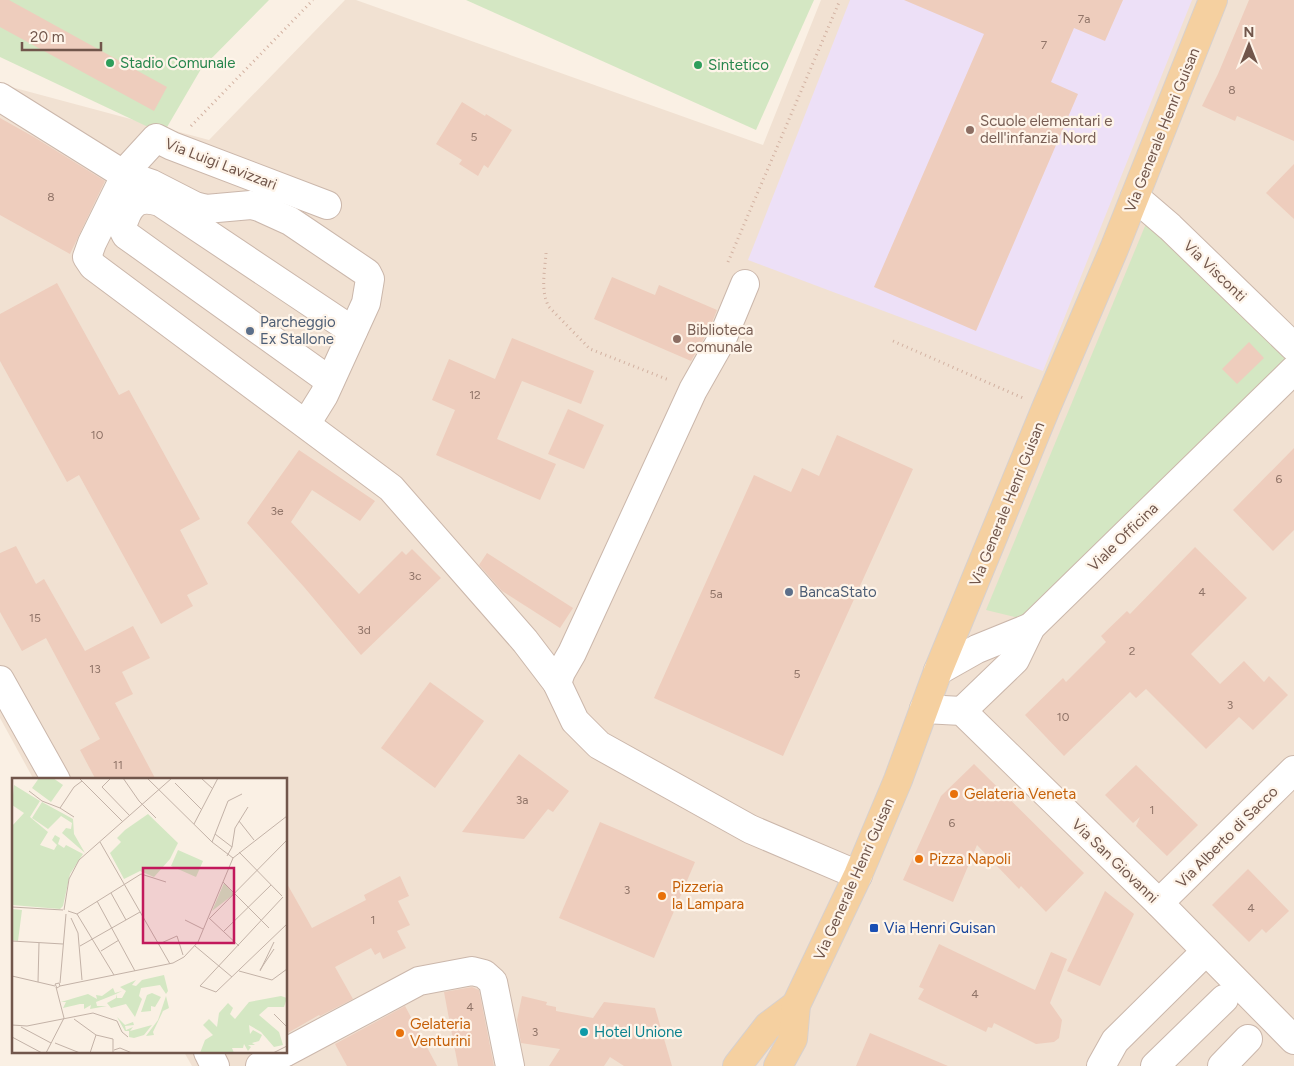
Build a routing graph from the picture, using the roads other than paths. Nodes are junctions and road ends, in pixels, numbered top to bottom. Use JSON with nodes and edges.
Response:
{"nodes":[{"id":1,"x":1213,"y":0,"type":"edge"},
{"id":2,"x":0,"y":97,"type":"edge"},
{"id":3,"x":123,"y":174,"type":"junction"},
{"id":4,"x":1135,"y":197,"type":"junction"},
{"id":5,"x":327,"y":205,"type":"dead end"},
{"id":6,"x":736,"y":275,"type":"road end"},
{"id":7,"x":353,"y":331,"type":"junction"},
{"id":8,"x":1294,"y":347,"type":"edge"},
{"id":9,"x":1294,"y":370,"type":"edge"},
{"id":10,"x":330,"y":380,"type":"junction"},
{"id":11,"x":306,"y":424,"type":"junction"},
{"id":12,"x":1031,"y":627,"type":"junction"},
{"id":13,"x":938,"y":671,"type":"junction"},
{"id":14,"x":0,"y":680,"type":"edge"},
{"id":15,"x":557,"y":683,"type":"junction"},
{"id":16,"x":924,"y":709,"type":"junction"},
{"id":17,"x":962,"y":711,"type":"junction"},
{"id":18,"x":1294,"y":770,"type":"edge"},
{"id":19,"x":55,"y":778,"type":"edge"},
{"id":20,"x":858,"y":875,"type":"junction"},
{"id":21,"x":1159,"y":903,"type":"junction"},
{"id":22,"x":1206,"y":951,"type":"junction"},
{"id":23,"x":1224,"y":999,"type":"dead end"},
{"id":24,"x":796,"y":1005,"type":"junction"},
{"id":25,"x":1248,"y":1040,"type":"dead end"},
{"id":26,"x":1294,"y":1040,"type":"edge"},
{"id":27,"x":288,"y":1051,"type":"edge"},
{"id":28,"x":209,"y":1054,"type":"edge"},
{"id":29,"x":282,"y":1054,"type":"edge"},
{"id":30,"x":215,"y":1066,"type":"edge"},
{"id":31,"x":260,"y":1066,"type":"edge"},
{"id":32,"x":510,"y":1066,"type":"edge"},
{"id":33,"x":737,"y":1066,"type":"edge"},
{"id":34,"x":778,"y":1066,"type":"edge"},
{"id":35,"x":1101,"y":1066,"type":"edge"},
{"id":36,"x":1155,"y":1066,"type":"edge"},
{"id":37,"x":1222,"y":1066,"type":"edge"}],
"edges":[{"from":1,"to":4,"type":"main road","name":"Via Generale Henri Guisan"},
{"from":2,"to":3,"type":"street"},
{"from":3,"to":5,"type":"street","name":"Via Luigi Lavizzari"},
{"from":3,"to":7,"type":"street"},
{"from":3,"to":11,"type":"street"},
{"from":4,"to":8,"type":"street","name":"Via Visconti"},
{"from":4,"to":13,"type":"main road","name":"Via Generale Henri Guisan"},
{"from":6,"to":15,"type":"street"},
{"from":7,"to":10,"type":"street"},
{"from":7,"to":10,"type":"street"},
{"from":9,"to":12,"type":"street","name":"Viale Officina"},
{"from":10,"to":11,"type":"street"},
{"from":11,"to":15,"type":"street"},
{"from":12,"to":13,"type":"street"},
{"from":12,"to":17,"type":"street","name":"Viale Officina"},
{"from":13,"to":16,"type":"main road","name":"Via Generale Henri Guisan"},
{"from":14,"to":19,"type":"street"},
{"from":15,"to":20,"type":"street"},
{"from":16,"to":17,"type":"street"},
{"from":16,"to":20,"type":"main road","name":"Via Generale Henri Guisan"},
{"from":17,"to":21,"type":"street","name":"Via San Giovanni"},
{"from":18,"to":21,"type":"street","name":"Via Alberto di Sacco"},
{"from":20,"to":24,"type":"main road","name":"Via Generale Henri Guisan"},
{"from":21,"to":22,"type":"street","name":"Via San Giovanni"},
{"from":22,"to":26,"type":"street","name":"Via San Giovanni"},
{"from":22,"to":35,"type":"street"},
{"from":23,"to":36,"type":"street"},
{"from":24,"to":33,"type":"main road","name":"Via Generale Henri Guisan"},
{"from":24,"to":34,"type":"main road","name":"Via Generale Henri Guisan"},
{"from":25,"to":37,"type":"street"},
{"from":27,"to":32,"type":"street"},
{"from":28,"to":30,"type":"street"},
{"from":29,"to":31,"type":"street"}]}
